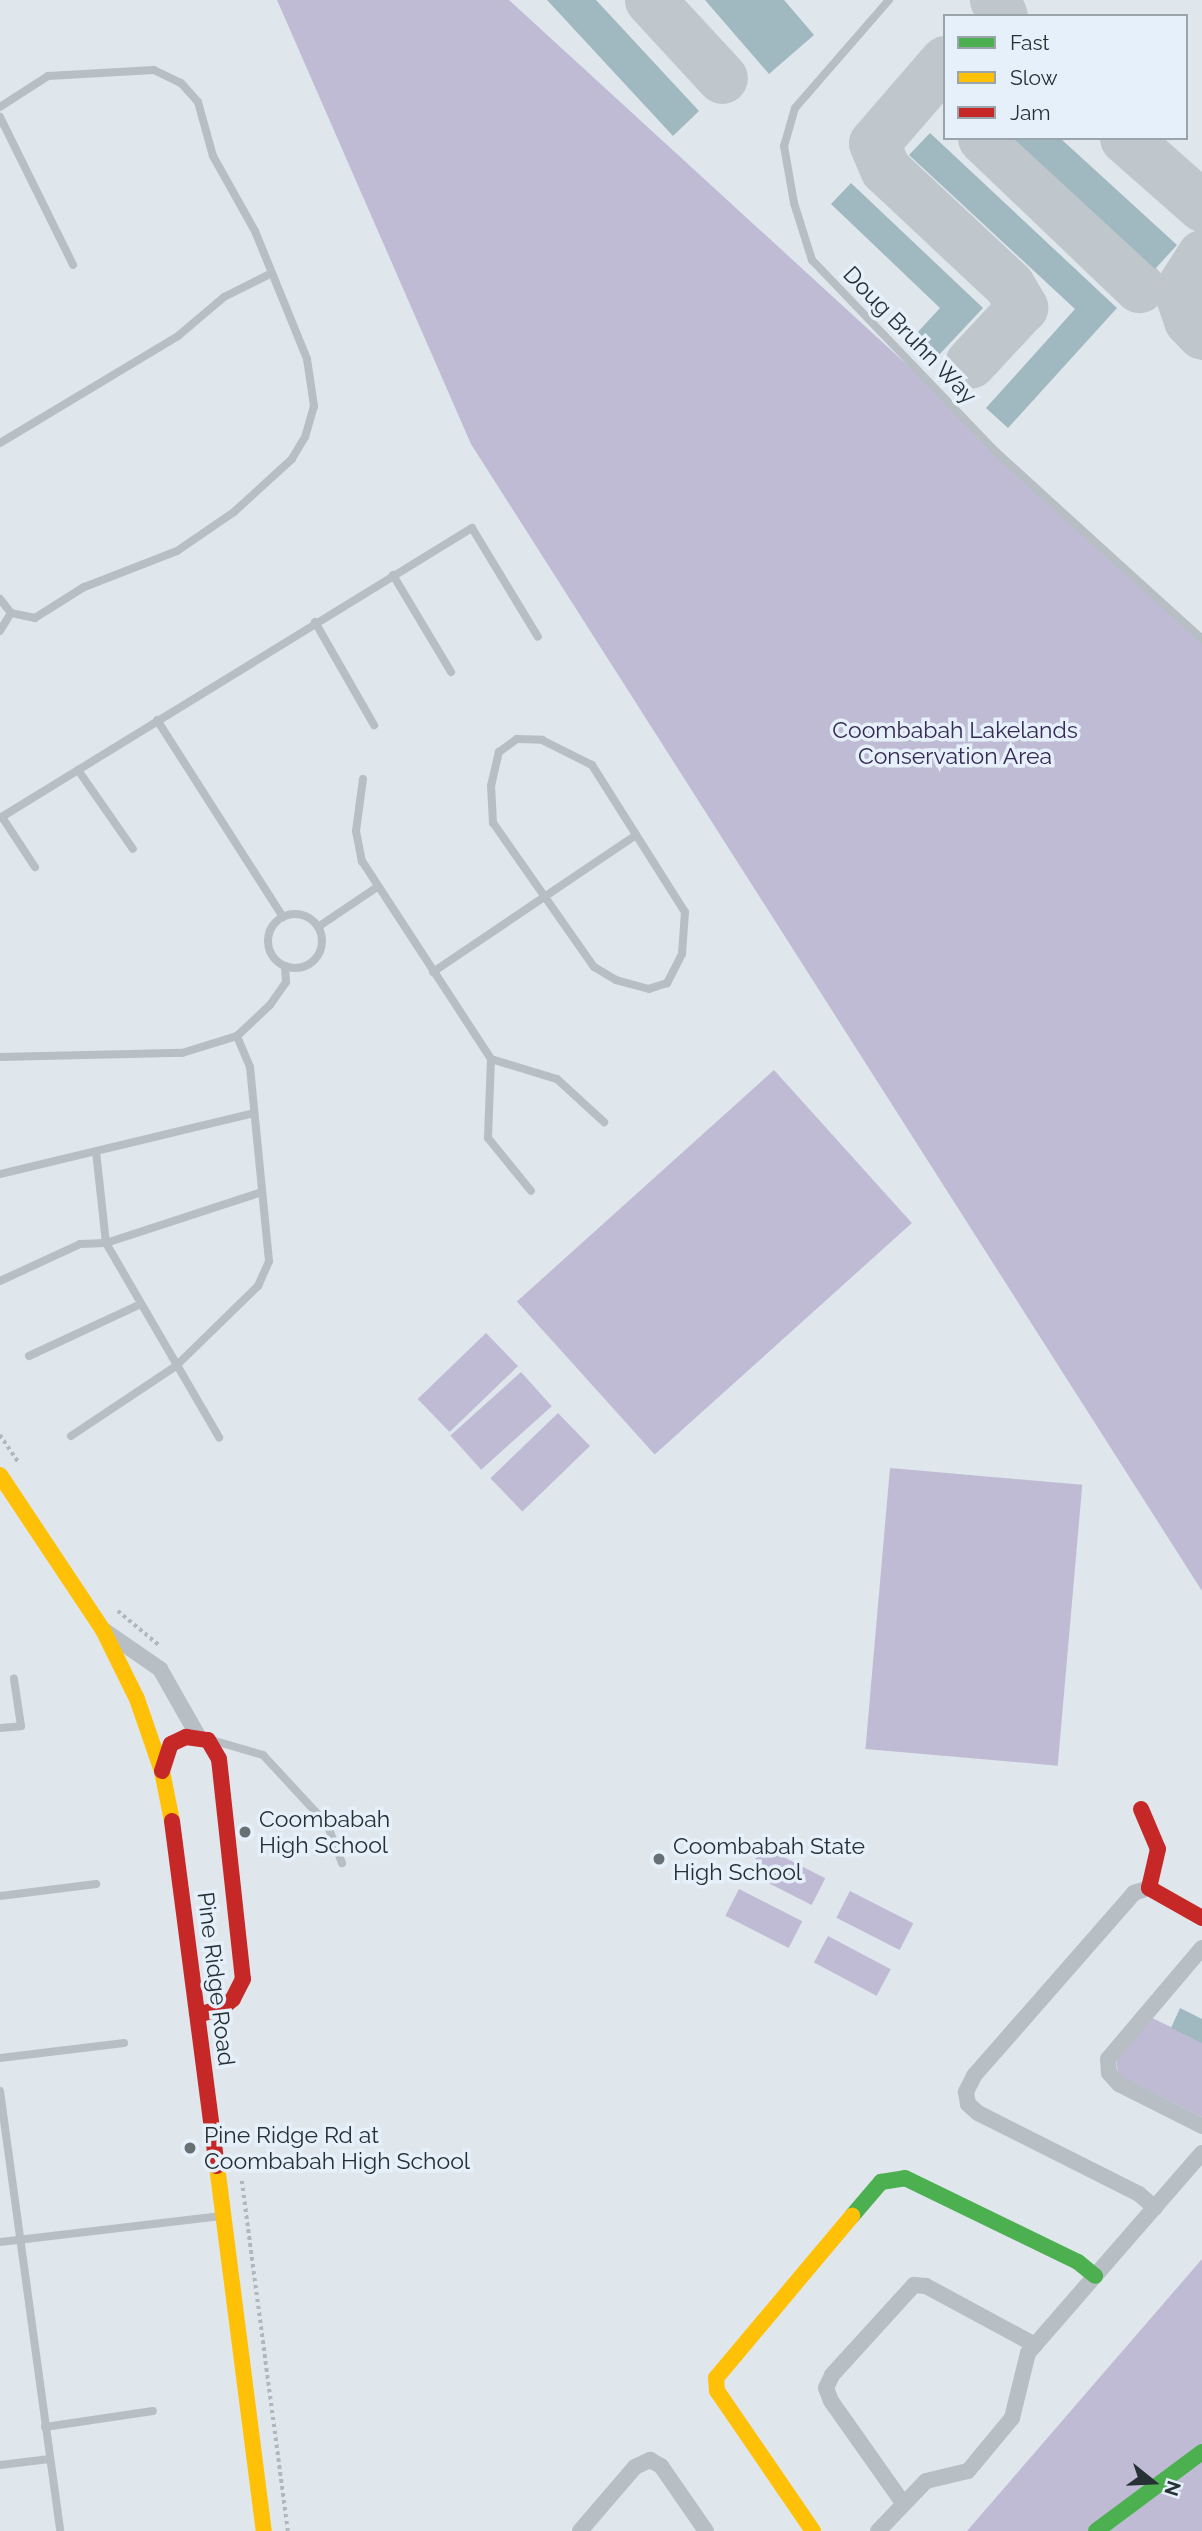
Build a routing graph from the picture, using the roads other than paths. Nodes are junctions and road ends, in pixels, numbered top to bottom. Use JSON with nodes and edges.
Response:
{"nodes":[{"id":1,"x":889,"y":0,"type":"edge"},
{"id":2,"x":0,"y":107,"type":"edge"},
{"id":3,"x":0,"y":117,"type":"edge"},
{"id":4,"x":73,"y":265,"type":"dead end"},
{"id":5,"x":270,"y":274,"type":"junction"},
{"id":6,"x":0,"y":443,"type":"edge"},
{"id":7,"x":393,"y":575,"type":"junction"},
{"id":8,"x":0,"y":599,"type":"edge"},
{"id":9,"x":10,"y":613,"type":"junction"},
{"id":10,"x":315,"y":622,"type":"junction"},
{"id":11,"x":0,"y":631,"type":"edge"},
{"id":12,"x":538,"y":637,"type":"dead end"},
{"id":13,"x":1202,"y":639,"type":"edge"},
{"id":14,"x":451,"y":672,"type":"dead end"},
{"id":15,"x":157,"y":720,"type":"junction"},
{"id":16,"x":374,"y":725,"type":"dead end"},
{"id":17,"x":78,"y":769,"type":"junction"},
{"id":18,"x":363,"y":779,"type":"dead end"},
{"id":19,"x":1,"y":818,"type":"edge"},
{"id":20,"x":636,"y":835,"type":"junction"},
{"id":21,"x":133,"y":849,"type":"dead end"},
{"id":22,"x":35,"y":867,"type":"dead end"},
{"id":23,"x":377,"y":887,"type":"junction"},
{"id":24,"x":545,"y":897,"type":"junction"},
{"id":25,"x":283,"y":916,"type":"junction"},
{"id":26,"x":318,"y":927,"type":"junction"},
{"id":27,"x":285,"y":966,"type":"junction"},
{"id":28,"x":433,"y":972,"type":"junction"},
{"id":29,"x":237,"y":1037,"type":"junction"},
{"id":30,"x":0,"y":1057,"type":"edge"},
{"id":31,"x":491,"y":1059,"type":"junction"},
{"id":32,"x":254,"y":1113,"type":"junction"},
{"id":33,"x":604,"y":1122,"type":"dead end"},
{"id":34,"x":96,"y":1151,"type":"junction"},
{"id":35,"x":0,"y":1174,"type":"edge"},
{"id":36,"x":530,"y":1191,"type":"dead end"},
{"id":37,"x":262,"y":1192,"type":"junction"},
{"id":38,"x":106,"y":1243,"type":"junction"},
{"id":39,"x":0,"y":1281,"type":"edge"},
{"id":40,"x":141,"y":1304,"type":"junction"},
{"id":41,"x":29,"y":1356,"type":"dead end"},
{"id":42,"x":176,"y":1366,"type":"junction"},
{"id":43,"x":71,"y":1436,"type":"dead end"},
{"id":44,"x":219,"y":1437,"type":"dead end"},
{"id":45,"x":0,"y":1475,"type":"edge"},
{"id":46,"x":103,"y":1630,"type":"junction"},
{"id":47,"x":14,"y":1679,"type":"dead end"},
{"id":48,"x":0,"y":1728,"type":"edge"},
{"id":49,"x":203,"y":1738,"type":"junction"},
{"id":50,"x":162,"y":1771,"type":"junction"},
{"id":51,"x":1141,"y":1809,"type":"dead end"},
{"id":52,"x":342,"y":1863,"type":"dead end"},
{"id":53,"x":96,"y":1884,"type":"dead end"},
{"id":54,"x":1149,"y":1888,"type":"junction"},
{"id":55,"x":0,"y":1896,"type":"edge"},
{"id":56,"x":1202,"y":1918,"type":"edge"},
{"id":57,"x":1202,"y":1948,"type":"edge"},
{"id":58,"x":198,"y":2015,"type":"junction"},
{"id":59,"x":124,"y":2043,"type":"dead end"},
{"id":60,"x":0,"y":2058,"type":"edge"},
{"id":61,"x":0,"y":2091,"type":"edge"},
{"id":62,"x":1202,"y":2126,"type":"edge"},
{"id":63,"x":1202,"y":2153,"type":"edge"},
{"id":64,"x":1155,"y":2208,"type":"junction"},
{"id":65,"x":224,"y":2216,"type":"junction"},
{"id":66,"x":18,"y":2240,"type":"junction"},
{"id":67,"x":0,"y":2242,"type":"edge"},
{"id":68,"x":1095,"y":2276,"type":"junction"},
{"id":69,"x":1035,"y":2345,"type":"junction"},
{"id":70,"x":153,"y":2411,"type":"dead end"},
{"id":71,"x":45,"y":2427,"type":"junction"},
{"id":72,"x":1202,"y":2452,"type":"edge"},
{"id":73,"x":50,"y":2459,"type":"junction"},
{"id":74,"x":0,"y":2465,"type":"edge"},
{"id":75,"x":903,"y":2503,"type":"junction"},
{"id":76,"x":60,"y":2531,"type":"edge"},
{"id":77,"x":264,"y":2531,"type":"edge"},
{"id":78,"x":580,"y":2531,"type":"edge"},
{"id":79,"x":706,"y":2531,"type":"edge"},
{"id":80,"x":813,"y":2531,"type":"edge"},
{"id":81,"x":878,"y":2531,"type":"edge"},
{"id":82,"x":1096,"y":2531,"type":"edge"}],
"edges":[{"from":1,"to":13,"type":"lane","name":"Doug Bruhn Way"},
{"from":2,"to":5,"type":"lane"},
{"from":3,"to":4,"type":"lane"},
{"from":5,"to":6,"type":"lane"},
{"from":5,"to":9,"type":"lane"},
{"from":7,"to":10,"type":"lane"},
{"from":7,"to":12,"type":"lane"},
{"from":7,"to":14,"type":"lane"},
{"from":8,"to":9,"type":"lane"},
{"from":9,"to":11,"type":"lane"},
{"from":10,"to":15,"type":"lane"},
{"from":10,"to":16,"type":"lane"},
{"from":15,"to":17,"type":"lane"},
{"from":15,"to":25,"type":"lane"},
{"from":17,"to":19,"type":"lane"},
{"from":17,"to":21,"type":"lane"},
{"from":18,"to":23,"type":"lane"},
{"from":19,"to":22,"type":"lane"},
{"from":20,"to":24,"type":"lane"},
{"from":20,"to":24,"type":"lane"},
{"from":20,"to":24,"type":"lane"},
{"from":23,"to":26,"type":"lane"},
{"from":23,"to":28,"type":"lane"},
{"from":24,"to":28,"type":"lane"},
{"from":25,"to":26,"type":"lane"},
{"from":25,"to":27,"type":"lane"},
{"from":26,"to":27,"type":"lane"},
{"from":27,"to":29,"type":"lane"},
{"from":28,"to":31,"type":"lane"},
{"from":29,"to":30,"type":"lane"},
{"from":29,"to":32,"type":"lane"},
{"from":31,"to":33,"type":"lane"},
{"from":31,"to":36,"type":"lane"},
{"from":32,"to":34,"type":"lane"},
{"from":32,"to":37,"type":"lane"},
{"from":34,"to":35,"type":"lane"},
{"from":34,"to":38,"type":"lane"},
{"from":37,"to":38,"type":"lane"},
{"from":37,"to":42,"type":"lane"},
{"from":38,"to":39,"type":"lane"},
{"from":38,"to":40,"type":"lane"},
{"from":40,"to":41,"type":"lane"},
{"from":40,"to":42,"type":"lane"},
{"from":42,"to":43,"type":"lane"},
{"from":42,"to":44,"type":"lane"},
{"from":45,"to":46,"type":"street","name":"Pine Ridge Road"},
{"from":46,"to":49,"type":"street"},
{"from":46,"to":50,"type":"street","name":"Pine Ridge Road"},
{"from":47,"to":48,"type":"lane"},
{"from":49,"to":50,"type":"street"},
{"from":49,"to":52,"type":"lane"},
{"from":49,"to":58,"type":"street"},
{"from":50,"to":58,"type":"street","name":"Pine Ridge Road"},
{"from":51,"to":54,"type":"street"},
{"from":53,"to":55,"type":"lane"},
{"from":54,"to":56,"type":"street"},
{"from":54,"to":64,"type":"street"},
{"from":57,"to":62,"type":"street"},
{"from":58,"to":65,"type":"street","name":"Pine Ridge Road"},
{"from":59,"to":60,"type":"lane"},
{"from":61,"to":66,"type":"lane"},
{"from":63,"to":64,"type":"street"},
{"from":64,"to":68,"type":"street"},
{"from":65,"to":66,"type":"lane"},
{"from":65,"to":77,"type":"street","name":"Pine Ridge Road"},
{"from":66,"to":67,"type":"lane"},
{"from":66,"to":71,"type":"lane"},
{"from":68,"to":69,"type":"street"},
{"from":68,"to":80,"type":"street"},
{"from":69,"to":75,"type":"street"},
{"from":69,"to":75,"type":"street"},
{"from":70,"to":71,"type":"lane"},
{"from":71,"to":73,"type":"lane"},
{"from":72,"to":82,"type":"street"},
{"from":73,"to":74,"type":"lane"},
{"from":73,"to":76,"type":"lane"},
{"from":75,"to":81,"type":"street"},
{"from":78,"to":79,"type":"street"}]}
